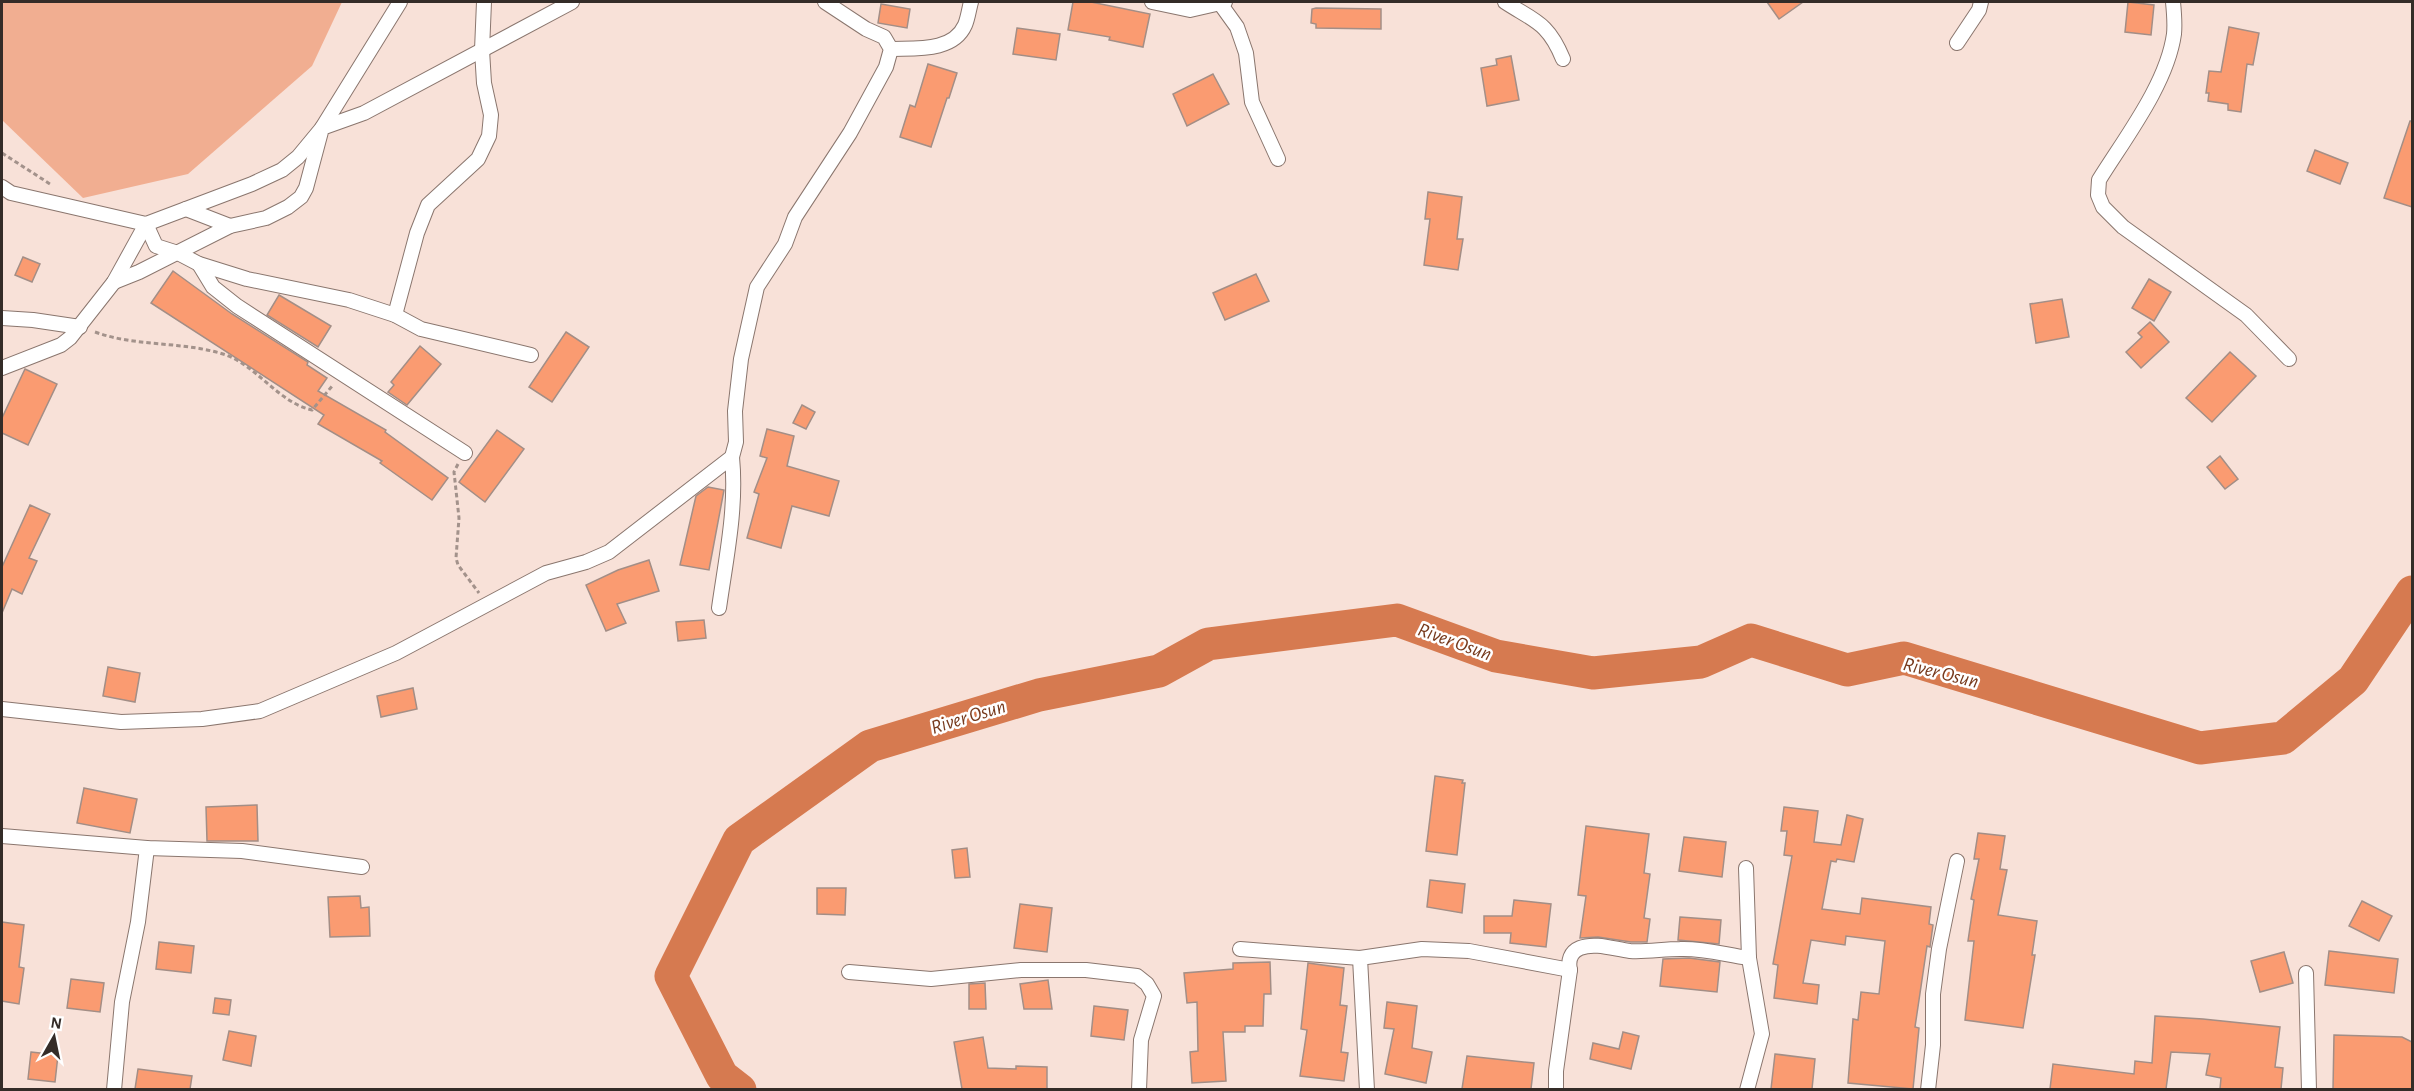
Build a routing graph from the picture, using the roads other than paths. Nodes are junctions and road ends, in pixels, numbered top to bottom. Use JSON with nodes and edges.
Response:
{"nodes":[{"id":1,"x":400,"y":2,"type":"edge"},
{"id":2,"x":484,"y":2,"type":"edge"},
{"id":3,"x":572,"y":2,"type":"edge"},
{"id":4,"x":825,"y":2,"type":"edge"},
{"id":5,"x":971,"y":2,"type":"edge"},
{"id":6,"x":1152,"y":2,"type":"edge"},
{"id":7,"x":1222,"y":2,"type":"edge"},
{"id":8,"x":1504,"y":2,"type":"edge"},
{"id":9,"x":1981,"y":2,"type":"edge"},
{"id":10,"x":2172,"y":2,"type":"edge"},
{"id":11,"x":1957,"y":43,"type":"dead end"},
{"id":12,"x":891,"y":49,"type":"junction"},
{"id":13,"x":482,"y":50,"type":"junction"},
{"id":14,"x":1563,"y":59,"type":"dead end"},
{"id":15,"x":322,"y":128,"type":"junction"},
{"id":16,"x":1278,"y":159,"type":"dead end"},
{"id":17,"x":2,"y":187,"type":"edge"},
{"id":18,"x":186,"y":209,"type":"junction"},
{"id":19,"x":146,"y":224,"type":"junction"},
{"id":20,"x":230,"y":226,"type":"junction"},
{"id":21,"x":178,"y":253,"type":"junction"},
{"id":22,"x":199,"y":264,"type":"junction"},
{"id":23,"x":114,"y":282,"type":"junction"},
{"id":24,"x":395,"y":315,"type":"junction"},
{"id":25,"x":2,"y":318,"type":"edge"},
{"id":26,"x":80,"y":327,"type":"junction"},
{"id":27,"x":531,"y":356,"type":"dead end"},
{"id":28,"x":2289,"y":359,"type":"dead end"},
{"id":29,"x":2,"y":368,"type":"edge"},
{"id":30,"x":465,"y":453,"type":"road end"},
{"id":31,"x":732,"y":457,"type":"junction"},
{"id":32,"x":719,"y":608,"type":"dead end"},
{"id":33,"x":2,"y":709,"type":"edge"},
{"id":34,"x":2,"y":836,"type":"edge"},
{"id":35,"x":147,"y":849,"type":"junction"},
{"id":36,"x":1957,"y":861,"type":"dead end"},
{"id":37,"x":362,"y":867,"type":"dead end"},
{"id":38,"x":1746,"y":868,"type":"dead end"},
{"id":39,"x":1240,"y":949,"type":"dead end"},
{"id":40,"x":1360,"y":958,"type":"junction"},
{"id":41,"x":1749,"y":958,"type":"junction"},
{"id":42,"x":1570,"y":970,"type":"junction"},
{"id":43,"x":849,"y":972,"type":"dead end"},
{"id":44,"x":2306,"y":973,"type":"dead end"},
{"id":45,"x":114,"y":1089,"type":"edge"},
{"id":46,"x":1138,"y":1089,"type":"edge"},
{"id":47,"x":1367,"y":1089,"type":"edge"},
{"id":48,"x":1556,"y":1089,"type":"edge"},
{"id":49,"x":1747,"y":1089,"type":"edge"},
{"id":50,"x":1928,"y":1089,"type":"edge"},
{"id":51,"x":2309,"y":1089,"type":"edge"}],
"edges":[{"from":1,"to":15,"type":"street"},
{"from":2,"to":13,"type":"street"},
{"from":3,"to":13,"type":"street"},
{"from":4,"to":12,"type":"street"},
{"from":5,"to":12,"type":"street"},
{"from":6,"to":7,"type":"street"},
{"from":7,"to":16,"type":"street"},
{"from":8,"to":14,"type":"street"},
{"from":9,"to":11,"type":"street"},
{"from":10,"to":28,"type":"street"},
{"from":12,"to":31,"type":"street"},
{"from":13,"to":15,"type":"street"},
{"from":13,"to":24,"type":"street"},
{"from":15,"to":18,"type":"street"},
{"from":15,"to":20,"type":"street"},
{"from":17,"to":19,"type":"street"},
{"from":18,"to":19,"type":"street"},
{"from":18,"to":20,"type":"street"},
{"from":19,"to":21,"type":"street"},
{"from":19,"to":23,"type":"street"},
{"from":20,"to":21,"type":"street"},
{"from":21,"to":22,"type":"street"},
{"from":21,"to":23,"type":"street"},
{"from":22,"to":24,"type":"street"},
{"from":22,"to":30,"type":"street"},
{"from":23,"to":26,"type":"street"},
{"from":24,"to":27,"type":"street"},
{"from":25,"to":26,"type":"street"},
{"from":26,"to":29,"type":"street"},
{"from":31,"to":32,"type":"street"},
{"from":31,"to":33,"type":"street"},
{"from":34,"to":35,"type":"street"},
{"from":35,"to":37,"type":"street"},
{"from":35,"to":45,"type":"street"},
{"from":36,"to":50,"type":"street"},
{"from":38,"to":41,"type":"street"},
{"from":39,"to":40,"type":"street"},
{"from":40,"to":42,"type":"street"},
{"from":40,"to":47,"type":"street"},
{"from":41,"to":42,"type":"street"},
{"from":41,"to":49,"type":"street"},
{"from":42,"to":48,"type":"street"},
{"from":43,"to":46,"type":"street"},
{"from":44,"to":51,"type":"street"}]}
